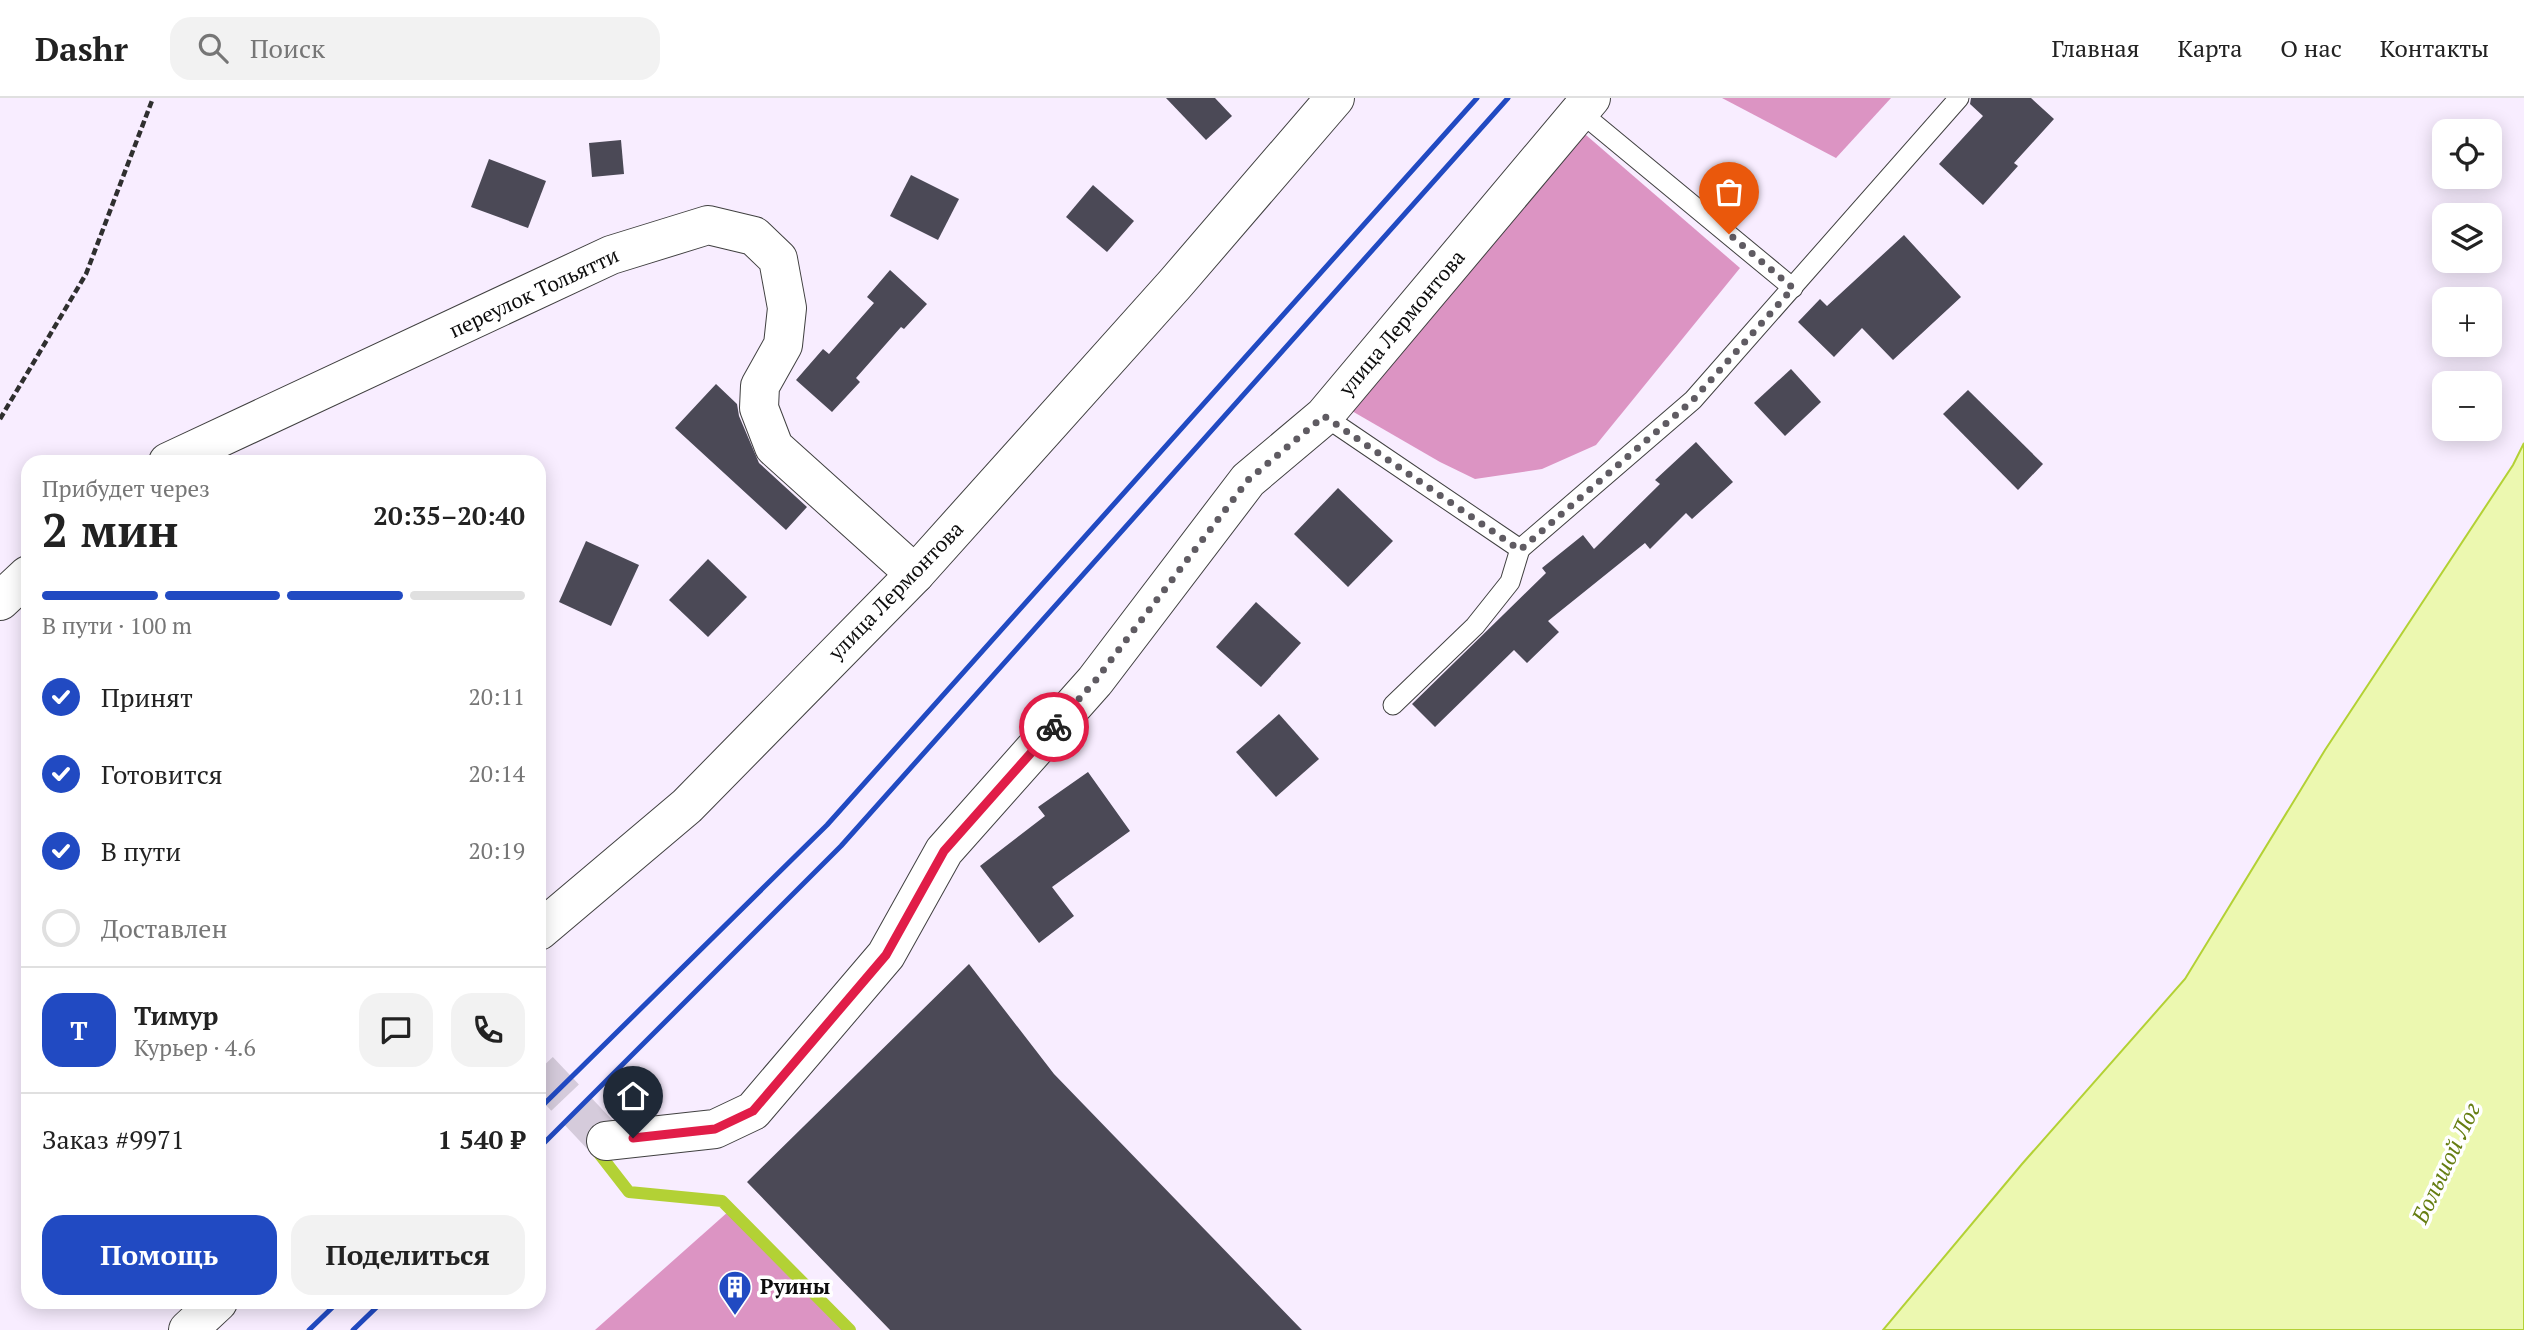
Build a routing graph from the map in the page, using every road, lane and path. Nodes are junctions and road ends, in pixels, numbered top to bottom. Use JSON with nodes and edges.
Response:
{"nodes":[{"id":1,"x":153,"y":98,"type":"edge"},
{"id":2,"x":1335,"y":98,"type":"edge"},
{"id":3,"x":1959,"y":98,"type":"edge"},
{"id":4,"x":1585,"y":104,"type":"edge"},
{"id":5,"x":1793,"y":288,"type":"junction"},
{"id":6,"x":1324,"y":416,"type":"junction"},
{"id":7,"x":0,"y":419,"type":"edge"},
{"id":8,"x":183,"y":455,"type":"edge"},
{"id":9,"x":1520,"y":550,"type":"junction"},
{"id":10,"x":915,"y":574,"type":"junction"},
{"id":11,"x":21,"y":582,"type":"edge"},
{"id":12,"x":0,"y":601,"type":"edge"},
{"id":13,"x":1393,"y":705,"type":"dead end"},
{"id":14,"x":546,"y":925,"type":"edge"},
{"id":15,"x":606,"y":1141,"type":"dead end"},
{"id":16,"x":210,"y":1309,"type":"edge"},
{"id":17,"x":188,"y":1330,"type":"edge"}],
"edges":[{"from":1,"to":7,"type":"path"},
{"from":2,"to":10,"type":"street","name":"улица Лермонтова"},
{"from":3,"to":5,"type":"lane"},
{"from":4,"to":5,"type":"lane"},
{"from":4,"to":6,"type":"street","name":"улица Лермонтова"},
{"from":5,"to":9,"type":"lane"},
{"from":6,"to":9,"type":"lane"},
{"from":6,"to":15,"type":"street","name":"улица Лермонтова"},
{"from":8,"to":10,"type":"street","name":"переулок Тольятти"},
{"from":9,"to":13,"type":"lane"},
{"from":10,"to":14,"type":"street","name":"улица Лермонтова"},
{"from":11,"to":12,"type":"street"},
{"from":16,"to":17,"type":"street"}]}
